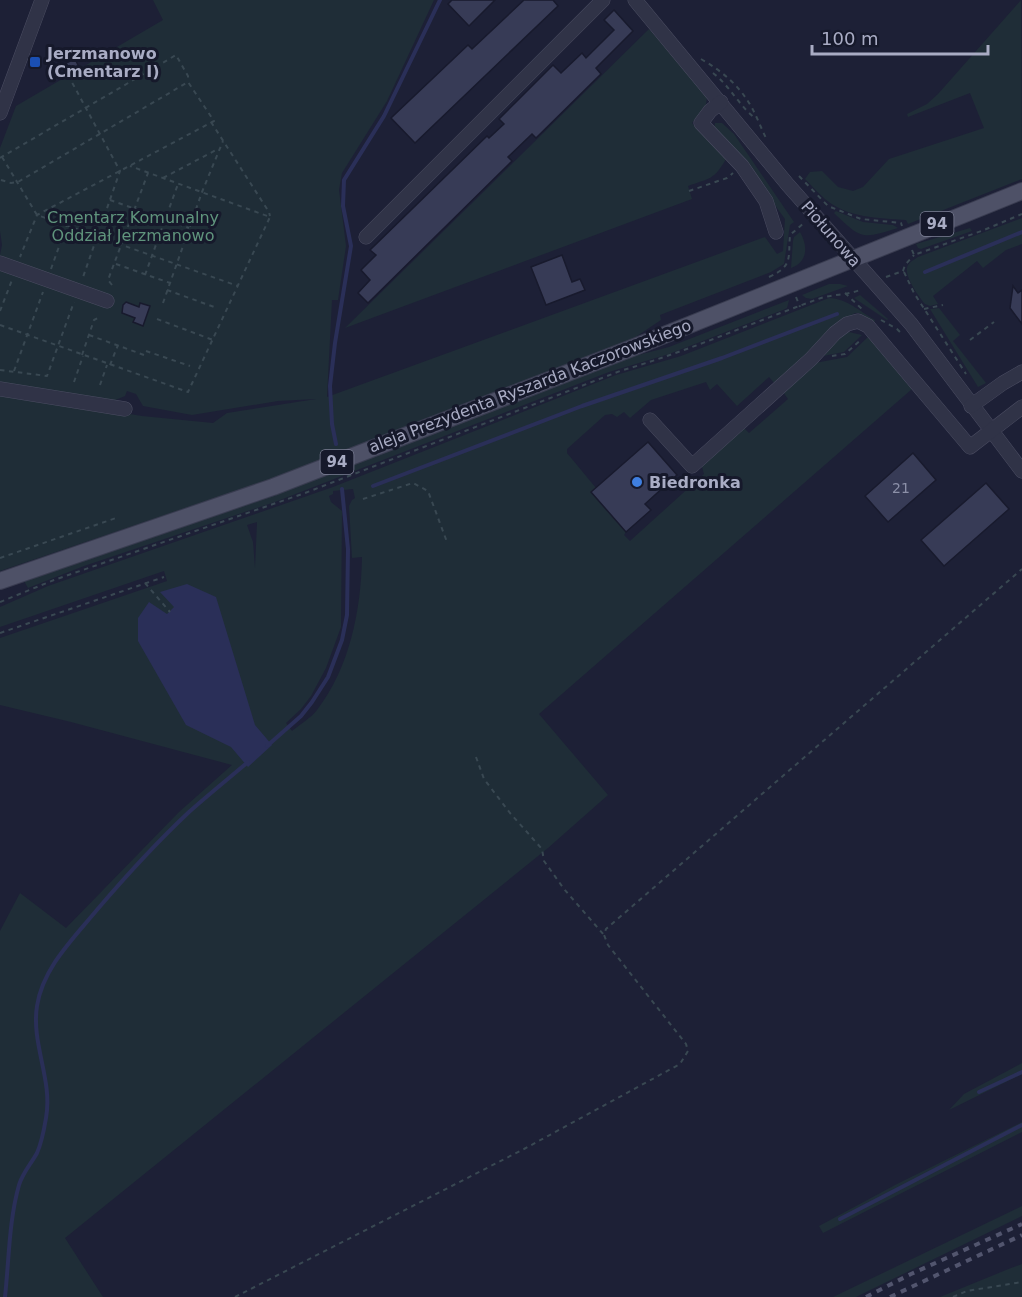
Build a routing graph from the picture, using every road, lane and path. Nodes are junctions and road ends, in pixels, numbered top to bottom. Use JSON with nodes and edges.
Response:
{"nodes":[{"id":1,"x":42,"y":0,"type":"edge"},
{"id":2,"x":603,"y":0,"type":"edge"},
{"id":3,"x":635,"y":0,"type":"edge"},
{"id":4,"x":68,"y":75,"type":"dead end"},
{"id":5,"x":188,"y":82,"type":"junction"},
{"id":6,"x":721,"y":102,"type":"junction"},
{"id":7,"x":86,"y":107,"type":"junction"},
{"id":8,"x":0,"y":113,"type":"edge"},
{"id":9,"x":756,"y":119,"type":"junction"},
{"id":10,"x":211,"y":122,"type":"junction"},
{"id":11,"x":100,"y":134,"type":"junction"},
{"id":12,"x":767,"y":139,"type":"dead end"},
{"id":13,"x":223,"y":141,"type":"junction"},
{"id":14,"x":218,"y":149,"type":"junction"},
{"id":15,"x":1,"y":158,"type":"edge"},
{"id":16,"x":130,"y":166,"type":"junction"},
{"id":17,"x":742,"y":166,"type":"junction"},
{"id":18,"x":792,"y":169,"type":"dead end"},
{"id":19,"x":120,"y":171,"type":"junction"},
{"id":20,"x":148,"y":172,"type":"junction"},
{"id":21,"x":163,"y":178,"type":"junction"},
{"id":22,"x":1,"y":180,"type":"edge"},
{"id":23,"x":18,"y":182,"type":"junction"},
{"id":24,"x":178,"y":183,"type":"junction"},
{"id":25,"x":689,"y":191,"type":"dead end"},
{"id":26,"x":1022,"y":191,"type":"edge"},
{"id":27,"x":202,"y":192,"type":"junction"},
{"id":28,"x":110,"y":200,"type":"junction"},
{"id":29,"x":135,"y":209,"type":"junction"},
{"id":30,"x":1022,"y":214,"type":"edge"},
{"id":31,"x":37,"y":215,"type":"junction"},
{"id":32,"x":270,"y":217,"type":"junction"},
{"id":33,"x":165,"y":220,"type":"junction"},
{"id":34,"x":67,"y":224,"type":"junction"},
{"id":35,"x":902,"y":226,"type":"dead end"},
{"id":36,"x":189,"y":228,"type":"junction"},
{"id":37,"x":796,"y":228,"type":"dead end"},
{"id":38,"x":776,"y":232,"type":"dead end"},
{"id":39,"x":98,"y":235,"type":"junction"},
{"id":40,"x":366,"y":237,"type":"dead end"},
{"id":41,"x":122,"y":244,"type":"junction"},
{"id":42,"x":910,"y":246,"type":"dead end"},
{"id":43,"x":153,"y":255,"type":"junction"},
{"id":44,"x":914,"y":255,"type":"junction"},
{"id":45,"x":852,"y":258,"type":"junction"},
{"id":46,"x":0,"y":263,"type":"edge"},
{"id":47,"x":114,"y":264,"type":"junction"},
{"id":48,"x":176,"y":264,"type":"junction"},
{"id":49,"x":16,"y":269,"type":"junction"},
{"id":50,"x":784,"y":269,"type":"dead end"},
{"id":51,"x":903,"y":271,"type":"junction"},
{"id":52,"x":894,"y":274,"type":"dead end"},
{"id":53,"x":146,"y":275,"type":"junction"},
{"id":54,"x":47,"y":280,"type":"junction"},
{"id":55,"x":170,"y":283,"type":"junction"},
{"id":56,"x":112,"y":285,"type":"dead end"},
{"id":57,"x":238,"y":286,"type":"junction"},
{"id":58,"x":167,"y":290,"type":"junction"},
{"id":59,"x":78,"y":291,"type":"junction"},
{"id":60,"x":844,"y":292,"type":"junction"},
{"id":61,"x":856,"y":292,"type":"dead end"},
{"id":62,"x":107,"y":301,"type":"dead end"},
{"id":63,"x":163,"y":303,"type":"dead end"},
{"id":64,"x":943,"y":305,"type":"dead end"},
{"id":65,"x":217,"y":308,"type":"dead end"},
{"id":66,"x":924,"y":309,"type":"junction"},
{"id":67,"x":0,"y":311,"type":"edge"},
{"id":68,"x":871,"y":314,"type":"dead end"},
{"id":69,"x":100,"y":317,"type":"dead end"},
{"id":70,"x":157,"y":319,"type":"dead end"},
{"id":71,"x":994,"y":322,"type":"dead end"},
{"id":72,"x":0,"y":325,"type":"edge"},
{"id":73,"x":872,"y":330,"type":"junction"},
{"id":74,"x":27,"y":335,"type":"junction"},
{"id":75,"x":89,"y":335,"type":"junction"},
{"id":76,"x":903,"y":336,"type":"dead end"},
{"id":77,"x":213,"y":340,"type":"junction"},
{"id":78,"x":970,"y":340,"type":"dead end"},
{"id":79,"x":118,"y":345,"type":"junction"},
{"id":80,"x":58,"y":346,"type":"junction"},
{"id":81,"x":146,"y":351,"type":"dead end"},
{"id":82,"x":82,"y":355,"type":"junction"},
{"id":83,"x":144,"y":355,"type":"dead end"},
{"id":84,"x":811,"y":359,"type":"junction"},
{"id":85,"x":109,"y":364,"type":"junction"},
{"id":86,"x":190,"y":366,"type":"dead end"},
{"id":87,"x":0,"y":370,"type":"edge"},
{"id":88,"x":14,"y":372,"type":"junction"},
{"id":89,"x":1022,"y":372,"type":"edge"},
{"id":90,"x":969,"y":380,"type":"dead end"},
{"id":91,"x":74,"y":382,"type":"dead end"},
{"id":92,"x":100,"y":385,"type":"dead end"},
{"id":93,"x":0,"y":389,"type":"edge"},
{"id":94,"x":971,"y":406,"type":"junction"},
{"id":95,"x":1022,"y":407,"type":"edge"},
{"id":96,"x":125,"y":409,"type":"dead end"},
{"id":97,"x":650,"y":420,"type":"dead end"},
{"id":98,"x":991,"y":431,"type":"junction"},
{"id":99,"x":1022,"y":471,"type":"edge"},
{"id":100,"x":363,"y":500,"type":"dead end"},
{"id":101,"x":116,"y":518,"type":"dead end"},
{"id":102,"x":447,"y":542,"type":"dead end"},
{"id":103,"x":0,"y":558,"type":"edge"},
{"id":104,"x":1022,"y":569,"type":"edge"},
{"id":105,"x":164,"y":576,"type":"dead end"},
{"id":106,"x":0,"y":580,"type":"edge"},
{"id":107,"x":145,"y":583,"type":"junction"},
{"id":108,"x":0,"y":602,"type":"edge"},
{"id":109,"x":170,"y":612,"type":"dead end"},
{"id":110,"x":0,"y":633,"type":"edge"},
{"id":111,"x":476,"y":757,"type":"dead end"},
{"id":112,"x":604,"y":935,"type":"junction"},
{"id":113,"x":1022,"y":1282,"type":"edge"},
{"id":114,"x":235,"y":1297,"type":"edge"},
{"id":115,"x":953,"y":1297,"type":"edge"}],
"edges":[{"from":1,"to":8,"type":"street"},
{"from":2,"to":40,"type":"street"},
{"from":3,"to":6,"type":"street","name":"Piołunowa"},
{"from":4,"to":7,"type":"path"},
{"from":5,"to":7,"type":"path"},
{"from":5,"to":10,"type":"path"},
{"from":5,"to":11,"type":"path"},
{"from":6,"to":17,"type":"street"},
{"from":6,"to":45,"type":"street","name":"Piołunowa"},
{"from":7,"to":11,"type":"path"},
{"from":7,"to":15,"type":"path"},
{"from":9,"to":9,"type":"path"},
{"from":9,"to":12,"type":"path"},
{"from":10,"to":13,"type":"path"},
{"from":10,"to":16,"type":"path"},
{"from":11,"to":19,"type":"path"},
{"from":11,"to":23,"type":"path"},
{"from":13,"to":14,"type":"path"},
{"from":13,"to":32,"type":"path"},
{"from":14,"to":21,"type":"path"},
{"from":14,"to":27,"type":"path"},
{"from":15,"to":23,"type":"path"},
{"from":16,"to":19,"type":"path"},
{"from":16,"to":20,"type":"path"},
{"from":17,"to":25,"type":"path"},
{"from":17,"to":38,"type":"street"},
{"from":18,"to":35,"type":"path"},
{"from":19,"to":28,"type":"path"},
{"from":19,"to":31,"type":"path"},
{"from":20,"to":21,"type":"path"},
{"from":20,"to":29,"type":"path"},
{"from":21,"to":24,"type":"path"},
{"from":22,"to":23,"type":"path"},
{"from":23,"to":31,"type":"path"},
{"from":24,"to":27,"type":"path"},
{"from":24,"to":33,"type":"path"},
{"from":26,"to":45,"type":"main road","name":"aleja Prezydenta Ryszarda Kaczorowskiego","number":"94"},
{"from":27,"to":32,"type":"path"},
{"from":27,"to":36,"type":"path"},
{"from":28,"to":29,"type":"path"},
{"from":28,"to":39,"type":"path"},
{"from":29,"to":33,"type":"path"},
{"from":29,"to":41,"type":"path"},
{"from":30,"to":44,"type":"path"},
{"from":31,"to":34,"type":"path"},
{"from":31,"to":49,"type":"path"},
{"from":32,"to":57,"type":"path"},
{"from":33,"to":36,"type":"path"},
{"from":33,"to":43,"type":"path"},
{"from":34,"to":39,"type":"path"},
{"from":34,"to":54,"type":"path"},
{"from":36,"to":48,"type":"path"},
{"from":37,"to":50,"type":"path"},
{"from":39,"to":41,"type":"path"},
{"from":39,"to":59,"type":"path"},
{"from":41,"to":43,"type":"path"},
{"from":41,"to":47,"type":"path"},
{"from":42,"to":44,"type":"path"},
{"from":43,"to":48,"type":"path"},
{"from":43,"to":53,"type":"path"},
{"from":44,"to":51,"type":"path"},
{"from":45,"to":94,"type":"street","name":"Piołunowa"},
{"from":45,"to":106,"type":"main road","name":"aleja Prezydenta Ryszarda Kaczorowskiego","number":"94"},
{"from":46,"to":49,"type":"street"},
{"from":47,"to":53,"type":"path"},
{"from":47,"to":56,"type":"path"},
{"from":48,"to":55,"type":"path"},
{"from":48,"to":57,"type":"path"},
{"from":49,"to":54,"type":"street"},
{"from":49,"to":67,"type":"path"},
{"from":51,"to":52,"type":"path"},
{"from":51,"to":66,"type":"path"},
{"from":53,"to":55,"type":"path"},
{"from":54,"to":59,"type":"street"},
{"from":54,"to":74,"type":"path"},
{"from":55,"to":58,"type":"path"},
{"from":57,"to":77,"type":"path"},
{"from":58,"to":63,"type":"path"},
{"from":58,"to":65,"type":"path"},
{"from":59,"to":62,"type":"street"},
{"from":59,"to":80,"type":"path"},
{"from":60,"to":61,"type":"path"},
{"from":60,"to":68,"type":"path"},
{"from":60,"to":108,"type":"path"},
{"from":64,"to":66,"type":"path"},
{"from":66,"to":90,"type":"path"},
{"from":69,"to":75,"type":"path"},
{"from":70,"to":77,"type":"path"},
{"from":71,"to":78,"type":"path"},
{"from":72,"to":74,"type":"path"},
{"from":73,"to":76,"type":"path"},
{"from":73,"to":84,"type":"path"},
{"from":73,"to":84,"type":"street"},
{"from":73,"to":98,"type":"street"},
{"from":74,"to":80,"type":"path"},
{"from":74,"to":88,"type":"path"},
{"from":75,"to":79,"type":"path"},
{"from":75,"to":82,"type":"path"},
{"from":77,"to":85,"type":"path"},
{"from":79,"to":83,"type":"path"},
{"from":79,"to":85,"type":"path"},
{"from":80,"to":82,"type":"path"},
{"from":80,"to":88,"type":"path"},
{"from":81,"to":86,"type":"path"},
{"from":82,"to":85,"type":"path"},
{"from":82,"to":91,"type":"path"},
{"from":84,"to":97,"type":"street"},
{"from":85,"to":92,"type":"path"},
{"from":87,"to":88,"type":"path"},
{"from":89,"to":94,"type":"street"},
{"from":93,"to":96,"type":"street"},
{"from":94,"to":98,"type":"street","name":"Piołunowa"},
{"from":95,"to":98,"type":"street"},
{"from":98,"to":99,"type":"street","name":"Piołunowa"},
{"from":100,"to":102,"type":"path"},
{"from":101,"to":103,"type":"path"},
{"from":104,"to":112,"type":"path"},
{"from":105,"to":107,"type":"path"},
{"from":107,"to":109,"type":"path"},
{"from":107,"to":110,"type":"path"},
{"from":111,"to":112,"type":"path"},
{"from":112,"to":114,"type":"path"},
{"from":113,"to":115,"type":"path"}]}
